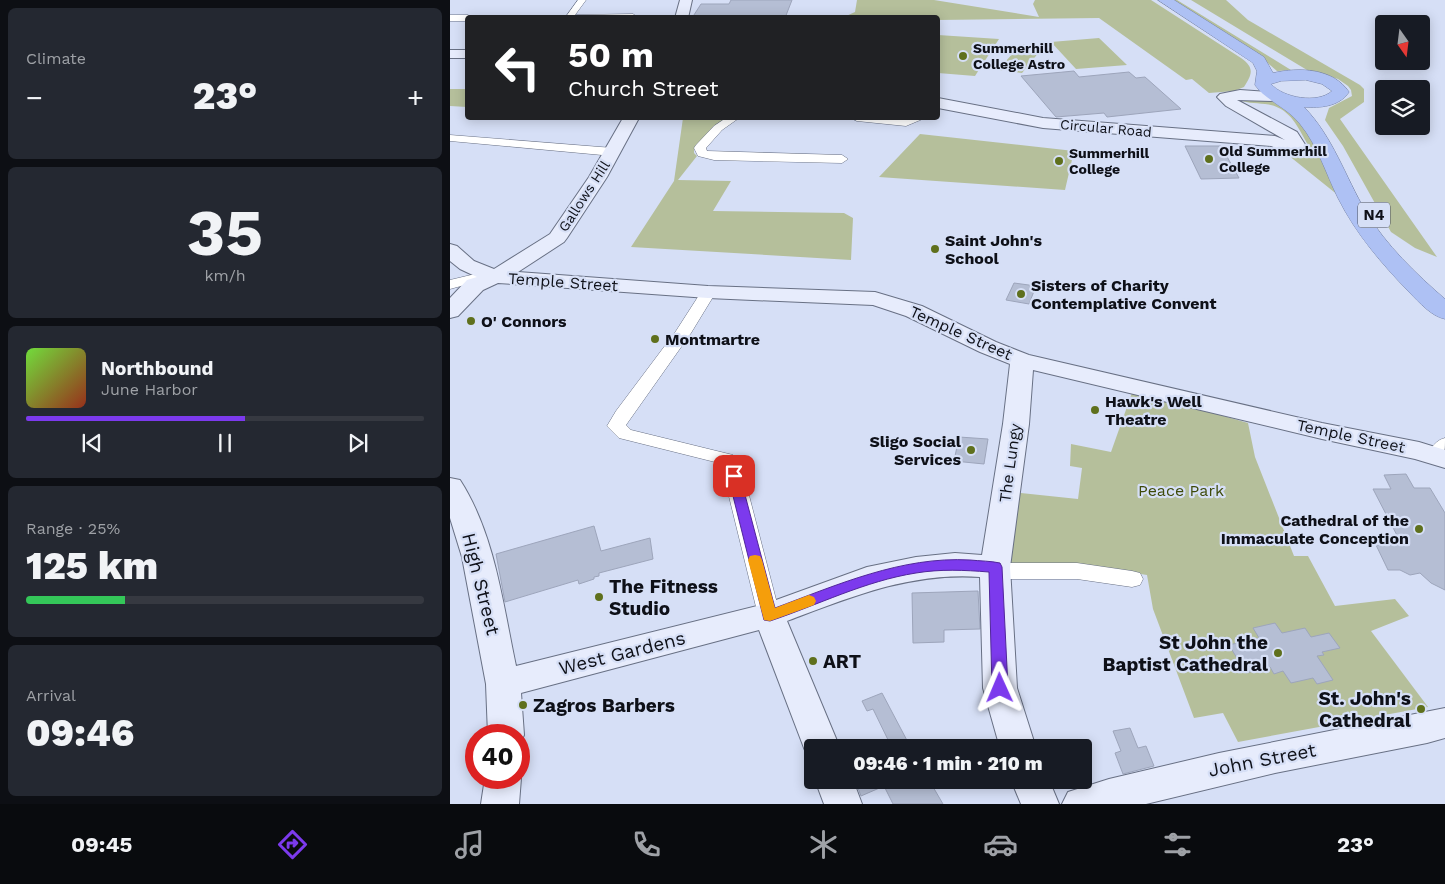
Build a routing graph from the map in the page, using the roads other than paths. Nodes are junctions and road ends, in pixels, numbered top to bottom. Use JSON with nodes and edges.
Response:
{"nodes":[{"id":1,"x":582,"y":0,"type":"edge"},
{"id":2,"x":686,"y":0,"type":"edge"},
{"id":3,"x":1165,"y":0,"type":"edge"},
{"id":4,"x":1182,"y":0,"type":"edge"},
{"id":5,"x":573,"y":15,"type":"edge"},
{"id":6,"x":681,"y":15,"type":"edge"},
{"id":7,"x":450,"y":18,"type":"edge"},
{"id":8,"x":465,"y":18,"type":"edge"},
{"id":9,"x":450,"y":54,"type":"edge"},
{"id":10,"x":465,"y":54,"type":"edge"},
{"id":11,"x":1318,"y":78,"type":"junction"},
{"id":12,"x":1263,"y":83,"type":"junction"},
{"id":13,"x":1279,"y":97,"type":"junction"},
{"id":14,"x":1236,"y":99,"type":"junction"},
{"id":15,"x":1333,"y":99,"type":"junction"},
{"id":16,"x":940,"y":103,"type":"edge"},
{"id":17,"x":630,"y":120,"type":"edge"},
{"id":18,"x":730,"y":120,"type":"edge"},
{"id":19,"x":877,"y":120,"type":"edge"},
{"id":20,"x":914,"y":120,"type":"edge"},
{"id":21,"x":450,"y":138,"type":"edge"},
{"id":22,"x":1275,"y":141,"type":"junction"},
{"id":23,"x":613,"y":152,"type":"junction"},
{"id":24,"x":842,"y":160,"type":"dead end"},
{"id":25,"x":450,"y":250,"type":"edge"},
{"id":26,"x":534,"y":254,"type":"junction"},
{"id":27,"x":496,"y":277,"type":"junction"},
{"id":28,"x":523,"y":279,"type":"junction"},
{"id":29,"x":450,"y":285,"type":"edge"},
{"id":30,"x":708,"y":292,"type":"junction"},
{"id":31,"x":1445,"y":297,"type":"edge"},
{"id":32,"x":450,"y":311,"type":"edge"},
{"id":33,"x":1445,"y":312,"type":"edge"},
{"id":34,"x":1022,"y":360,"type":"junction"},
{"id":35,"x":1442,"y":453,"type":"edge"},
{"id":36,"x":450,"y":487,"type":"edge"},
{"id":37,"x":996,"y":569,"type":"junction"},
{"id":38,"x":1132,"y":579,"type":"dead end"},
{"id":39,"x":770,"y":616,"type":"junction"},
{"id":40,"x":503,"y":684,"type":"junction"},
{"id":41,"x":1445,"y":723,"type":"edge"},
{"id":42,"x":505,"y":724,"type":"edge"},
{"id":43,"x":818,"y":739,"type":"edge"},
{"id":44,"x":1015,"y":739,"type":"edge"},
{"id":45,"x":501,"y":789,"type":"edge"},
{"id":46,"x":837,"y":789,"type":"edge"},
{"id":47,"x":1034,"y":789,"type":"edge"},
{"id":48,"x":500,"y":804,"type":"edge"},
{"id":49,"x":843,"y":804,"type":"edge"},
{"id":50,"x":1040,"y":804,"type":"edge"},
{"id":51,"x":1081,"y":804,"type":"edge"}],
"edges":[{"from":1,"to":5,"type":"street"},
{"from":2,"to":6,"type":"street"},
{"from":3,"to":12,"type":"highway"},
{"from":4,"to":11,"type":"highway"},
{"from":7,"to":8,"type":"street"},
{"from":9,"to":10,"type":"street"},
{"from":11,"to":12,"type":"highway"},
{"from":11,"to":15,"type":"highway"},
{"from":12,"to":13,"type":"highway","number":"N4"},
{"from":12,"to":14,"type":"street"},
{"from":13,"to":14,"type":"street"},
{"from":13,"to":15,"type":"highway","number":"N4"},
{"from":13,"to":33,"type":"highway","number":"N4"},
{"from":14,"to":22,"type":"street","name":"Circular Road"},
{"from":14,"to":22,"type":"street","name":"Circular Road"},
{"from":15,"to":31,"type":"highway","number":"N4"},
{"from":16,"to":22,"type":"street","name":"Circular Road"},
{"from":17,"to":23,"type":"street","name":"Gallows Hill"},
{"from":18,"to":24,"type":"street"},
{"from":19,"to":20,"type":"street"},
{"from":21,"to":23,"type":"street"},
{"from":23,"to":26,"type":"street","name":"Gallows Hill"},
{"from":25,"to":27,"type":"street"},
{"from":26,"to":27,"type":"street","name":"Gallows Hill"},
{"from":26,"to":28,"type":"street"},
{"from":27,"to":28,"type":"street","name":"Temple Street"},
{"from":27,"to":29,"type":"street"},
{"from":27,"to":32,"type":"street","name":"Gallows Hill"},
{"from":28,"to":30,"type":"street","name":"Temple Street"},
{"from":30,"to":34,"type":"street","name":"Temple Street"},
{"from":30,"to":39,"type":"street"},
{"from":34,"to":35,"type":"street","name":"Temple Street"},
{"from":34,"to":37,"type":"street","name":"The Lungy"},
{"from":36,"to":40,"type":"street","name":"High Street"},
{"from":37,"to":38,"type":"street"},
{"from":37,"to":39,"type":"street","name":"West Gardens"},
{"from":37,"to":44,"type":"street","name":"The Lungy"},
{"from":39,"to":40,"type":"street","name":"West Gardens"},
{"from":39,"to":43,"type":"street"},
{"from":40,"to":42,"type":"street","name":"High Street"},
{"from":41,"to":51,"type":"street","name":"John Street"},
{"from":45,"to":48,"type":"street"},
{"from":46,"to":49,"type":"street"},
{"from":47,"to":50,"type":"street"}]}
